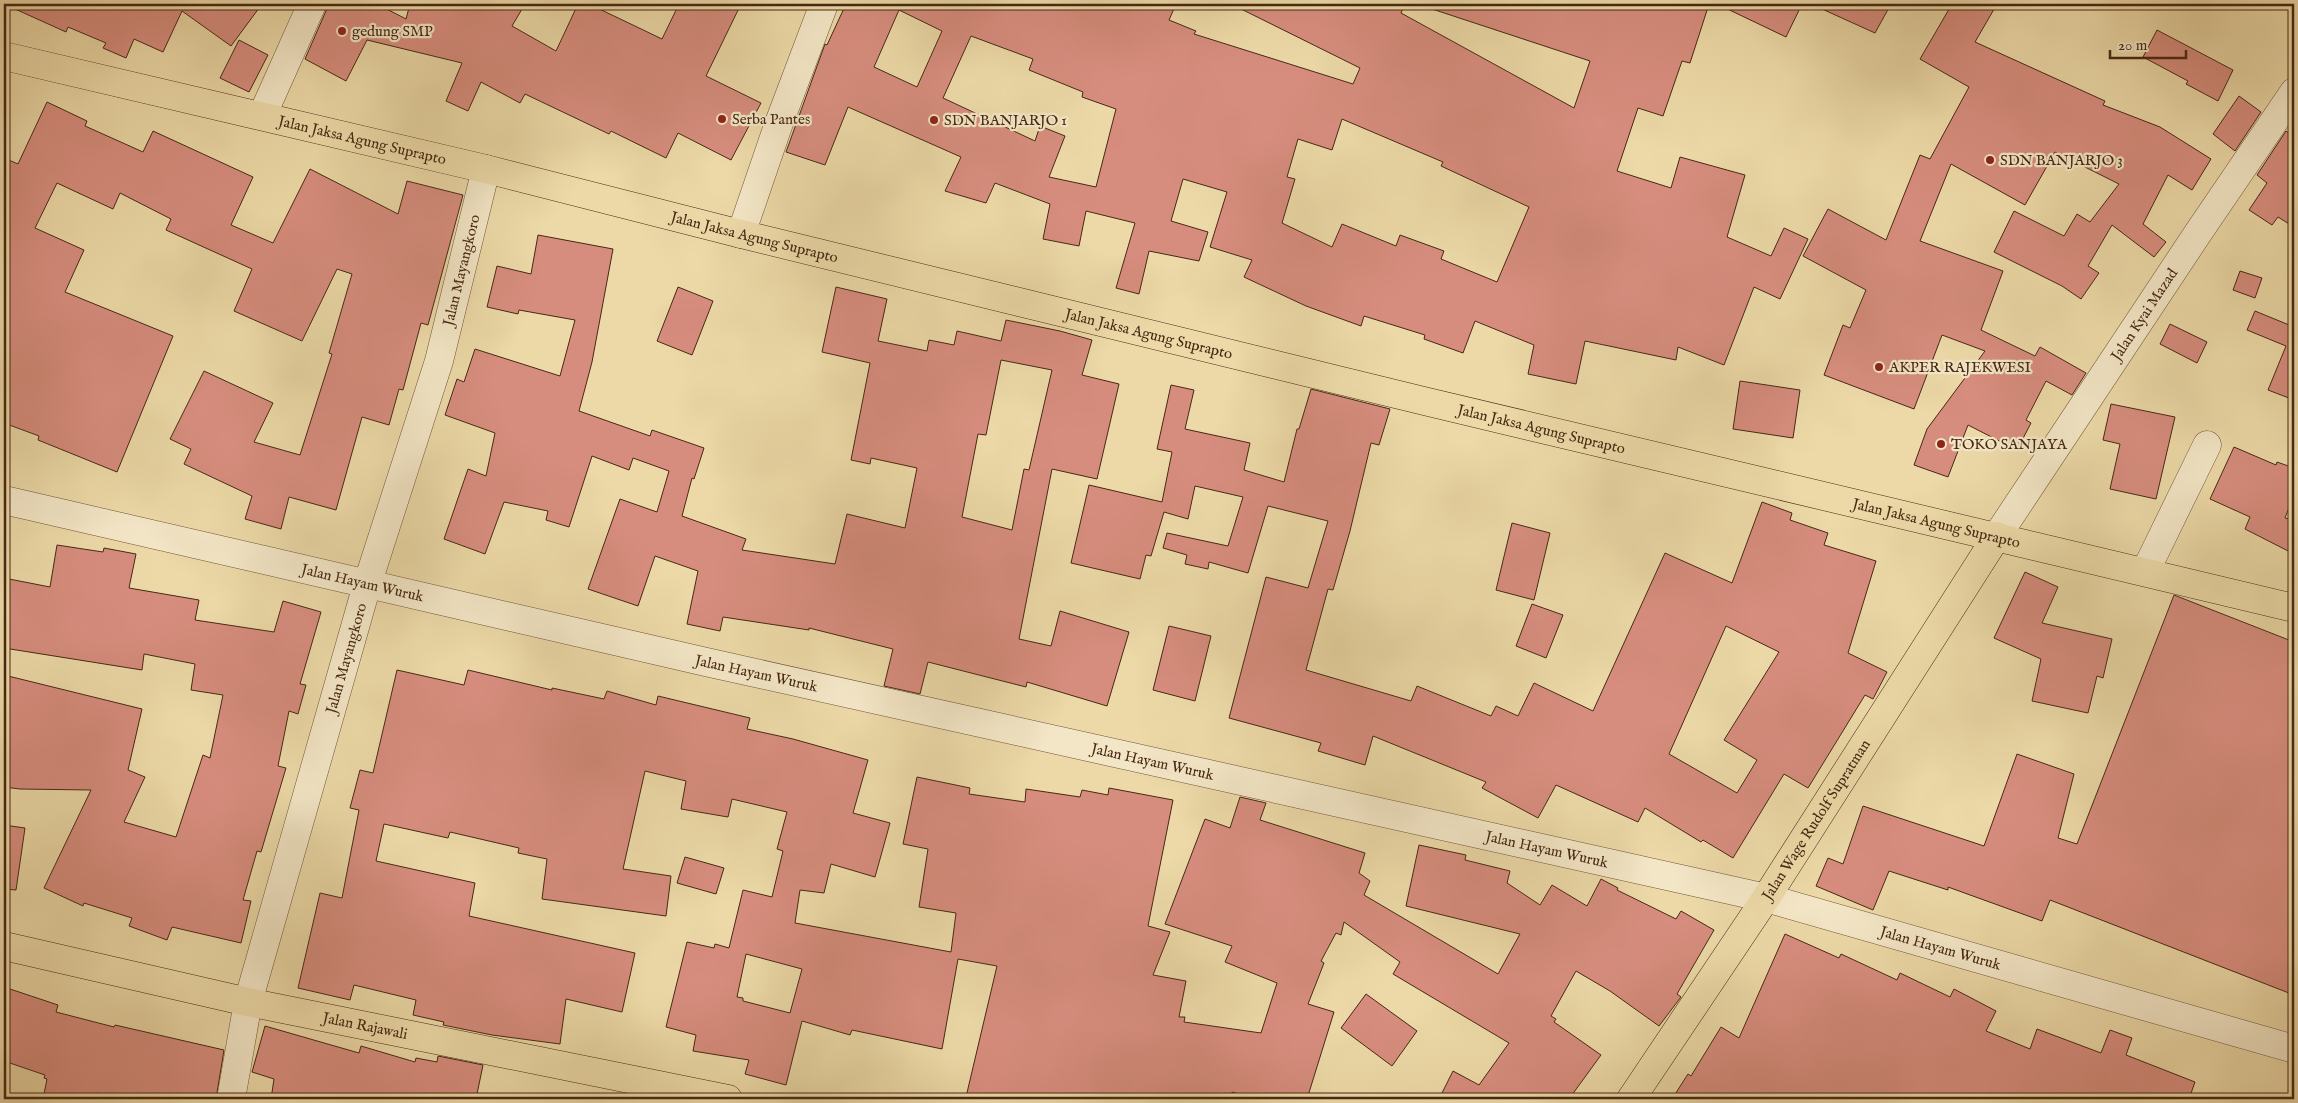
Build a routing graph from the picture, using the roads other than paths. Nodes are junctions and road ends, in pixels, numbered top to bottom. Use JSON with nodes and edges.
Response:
{"nodes":[{"id":1,"x":312,"y":4,"type":"edge"},
{"id":2,"x":824,"y":4,"type":"edge"},
{"id":3,"x":4,"y":56,"type":"edge"},
{"id":4,"x":2294,"y":92,"type":"edge"},
{"id":5,"x":262,"y":116,"type":"junction"},
{"id":6,"x":486,"y":169,"type":"junction"},
{"id":7,"x":741,"y":234,"type":"junction"},
{"id":8,"x":2207,"y":445,"type":"dead end"},
{"id":9,"x":4,"y":500,"type":"edge"},
{"id":10,"x":1997,"y":536,"type":"junction"},
{"id":11,"x":2145,"y":572,"type":"junction"},
{"id":12,"x":367,"y":585,"type":"junction"},
{"id":13,"x":2294,"y":608,"type":"edge"},
{"id":14,"x":1766,"y":898,"type":"junction"},
{"id":15,"x":4,"y":946,"type":"edge"},
{"id":16,"x":248,"y":1002,"type":"junction"},
{"id":17,"x":2294,"y":1050,"type":"edge"},
{"id":18,"x":231,"y":1099,"type":"edge"},
{"id":19,"x":728,"y":1099,"type":"edge"},
{"id":20,"x":1631,"y":1099,"type":"edge"}],
"edges":[{"from":1,"to":5,"type":"street"},
{"from":2,"to":7,"type":"street"},
{"from":3,"to":5,"type":"main road","name":"Jalan Jaksa Agung Suprapto"},
{"from":4,"to":10,"type":"street","name":"Jalan Kyai Mazad"},
{"from":5,"to":6,"type":"main road","name":"Jalan Jaksa Agung Suprapto"},
{"from":6,"to":7,"type":"main road","name":"Jalan Jaksa Agung Suprapto"},
{"from":6,"to":12,"type":"street","name":"Jalan Mayangkoro"},
{"from":7,"to":10,"type":"main road","name":"Jalan Jaksa Agung Suprapto"},
{"from":8,"to":11,"type":"street"},
{"from":9,"to":12,"type":"street","name":"Jalan Hayam Wuruk"},
{"from":10,"to":11,"type":"main road","name":"Jalan Jaksa Agung Suprapto"},
{"from":10,"to":14,"type":"main road","name":"Jalan Wage Rudolf Supratman"},
{"from":11,"to":13,"type":"main road","name":"Jalan Jaksa Agung Suprapto"},
{"from":12,"to":14,"type":"street","name":"Jalan Hayam Wuruk"},
{"from":12,"to":16,"type":"street","name":"Jalan Mayangkoro"},
{"from":14,"to":17,"type":"street","name":"Jalan Hayam Wuruk"},
{"from":14,"to":20,"type":"main road","name":"Jalan Wage Rudolf Supratman"},
{"from":15,"to":16,"type":"main road","name":"Jalan Rajawali"},
{"from":16,"to":18,"type":"street","name":"Jalan Mayangkoro"},
{"from":16,"to":19,"type":"main road","name":"Jalan Rajawali"}]}
